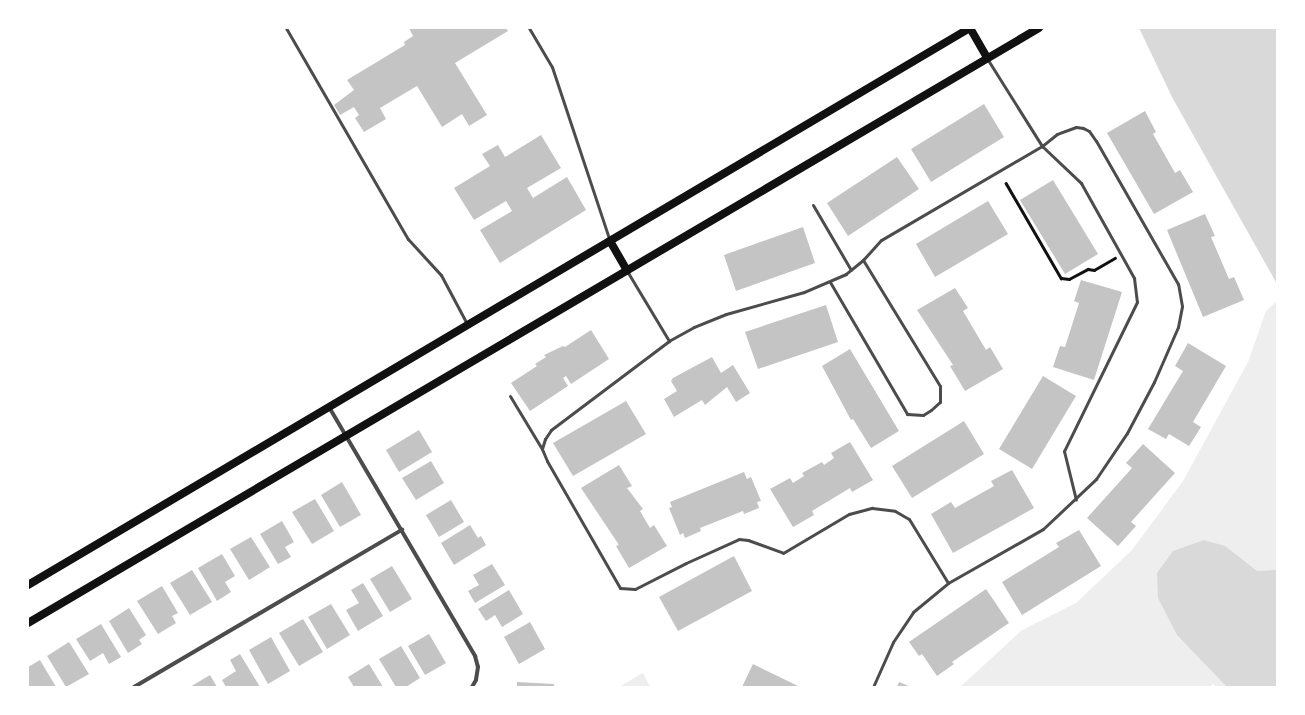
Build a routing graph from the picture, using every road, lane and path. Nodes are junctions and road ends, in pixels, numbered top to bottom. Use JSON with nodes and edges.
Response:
{"nodes":[{"id":1,"x":286,"y":28,"type":"edge"},
{"id":2,"x":529,"y":28,"type":"edge"},
{"id":3,"x":970,"y":28,"type":"edge"},
{"id":4,"x":1039,"y":28,"type":"edge"},
{"id":5,"x":987,"y":58,"type":"junction"},
{"id":6,"x":1042,"y":146,"type":"junction"},
{"id":7,"x":1006,"y":183,"type":"dead end"},
{"id":8,"x":813,"y":205,"type":"dead end"},
{"id":9,"x":610,"y":241,"type":"junction"},
{"id":10,"x":1121,"y":254,"type":"junction"},
{"id":11,"x":863,"y":260,"type":"junction"},
{"id":12,"x":627,"y":270,"type":"junction"},
{"id":13,"x":851,"y":270,"type":"junction"},
{"id":14,"x":830,"y":282,"type":"junction"},
{"id":15,"x":467,"y":325,"type":"junction"},
{"id":16,"x":670,"y":342,"type":"junction"},
{"id":17,"x":510,"y":396,"type":"dead end"},
{"id":18,"x":329,"y":407,"type":"junction"},
{"id":19,"x":346,"y":435,"type":"junction"},
{"id":20,"x":542,"y":449,"type":"junction"},
{"id":21,"x":1076,"y":500,"type":"junction"},
{"id":22,"x":402,"y":530,"type":"junction"},
{"id":23,"x":948,"y":582,"type":"junction"},
{"id":24,"x":28,"y":585,"type":"edge"},
{"id":25,"x":28,"y":623,"type":"edge"},
{"id":26,"x":134,"y":687,"type":"edge"},
{"id":27,"x":472,"y":687,"type":"edge"},
{"id":28,"x":872,"y":687,"type":"edge"}],
"edges":[{"from":1,"to":15,"type":"lane"},
{"from":2,"to":9,"type":"lane"},
{"from":3,"to":5,"type":"main road"},
{"from":3,"to":9,"type":"main road"},
{"from":4,"to":5,"type":"main road"},
{"from":5,"to":6,"type":"lane"},
{"from":5,"to":12,"type":"main road"},
{"from":6,"to":10,"type":"lane"},
{"from":6,"to":11,"type":"lane"},
{"from":6,"to":21,"type":"lane"},
{"from":7,"to":10,"type":"path"},
{"from":8,"to":13,"type":"lane"},
{"from":9,"to":12,"type":"main road"},
{"from":9,"to":15,"type":"main road"},
{"from":10,"to":21,"type":"lane"},
{"from":11,"to":13,"type":"lane"},
{"from":11,"to":14,"type":"lane"},
{"from":12,"to":16,"type":"lane"},
{"from":12,"to":19,"type":"main road"},
{"from":13,"to":14,"type":"lane"},
{"from":14,"to":16,"type":"lane"},
{"from":15,"to":18,"type":"main road"},
{"from":16,"to":20,"type":"lane"},
{"from":17,"to":20,"type":"lane"},
{"from":18,"to":19,"type":"street"},
{"from":18,"to":24,"type":"main road"},
{"from":19,"to":22,"type":"street"},
{"from":19,"to":25,"type":"main road"},
{"from":20,"to":23,"type":"lane"},
{"from":21,"to":23,"type":"lane"},
{"from":22,"to":26,"type":"street"},
{"from":22,"to":27,"type":"street"},
{"from":23,"to":28,"type":"lane"}]}
